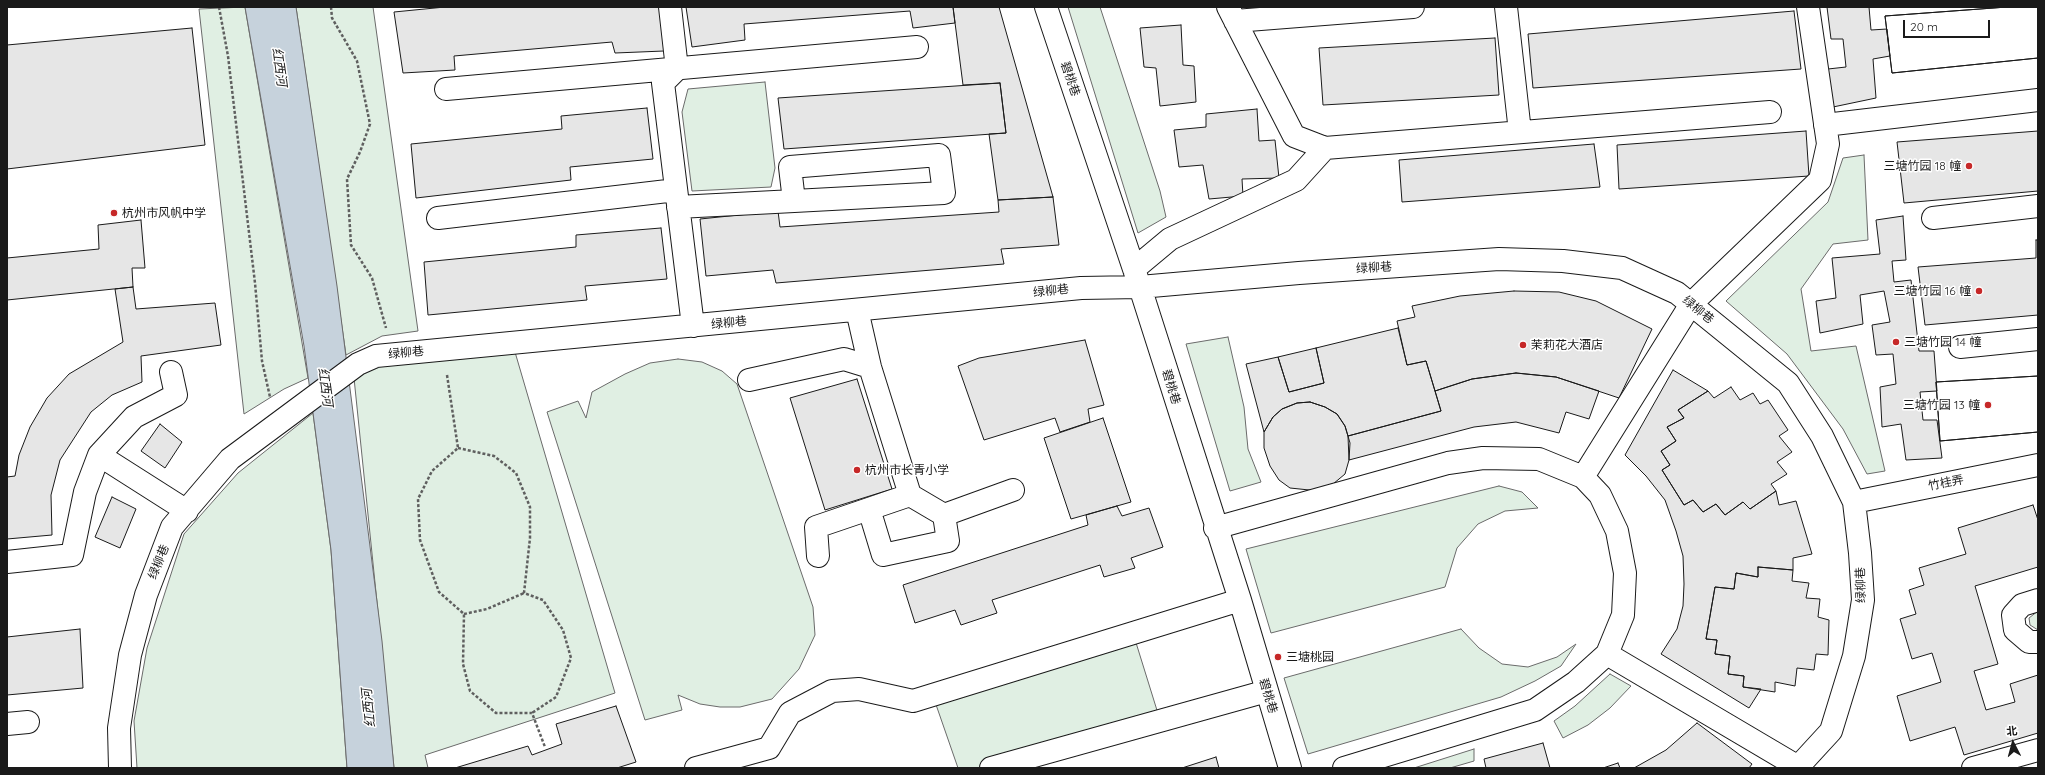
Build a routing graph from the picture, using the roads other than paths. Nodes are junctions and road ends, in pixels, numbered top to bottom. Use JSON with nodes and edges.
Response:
{"nodes":[{"id":1,"x":670,"y":7,"type":"edge"},
{"id":2,"x":1046,"y":7,"type":"edge"},
{"id":3,"x":1413,"y":7,"type":"edge"},
{"id":4,"x":1506,"y":7,"type":"edge"},
{"id":5,"x":1808,"y":7,"type":"edge"},
{"id":6,"x":1231,"y":14,"type":"edge"},
{"id":7,"x":917,"y":47,"type":"dead end"},
{"id":8,"x":677,"y":69,"type":"junction"},
{"id":9,"x":446,"y":89,"type":"dead end"},
{"id":10,"x":2038,"y":100,"type":"edge"},
{"id":11,"x":1770,"y":112,"type":"dead end"},
{"id":12,"x":1825,"y":125,"type":"junction"},
{"id":13,"x":1520,"y":132,"type":"junction"},
{"id":14,"x":1325,"y":148,"type":"junction"},
{"id":15,"x":677,"y":198,"type":"junction"},
{"id":16,"x":794,"y":201,"type":"junction"},
{"id":17,"x":2038,"y":206,"type":"edge"},
{"id":18,"x":438,"y":218,"type":"dead end"},
{"id":19,"x":1933,"y":218,"type":"dead end"},
{"id":20,"x":1137,"y":278,"type":"junction"},
{"id":21,"x":1691,"y":304,"type":"junction"},
{"id":22,"x":857,"y":310,"type":"junction"},
{"id":23,"x":693,"y":326,"type":"junction"},
{"id":24,"x":2038,"y":338,"type":"edge"},
{"id":25,"x":1960,"y":347,"type":"dead end"},
{"id":26,"x":870,"y":367,"type":"junction"},
{"id":27,"x":171,"y":372,"type":"dead end"},
{"id":28,"x":749,"y":380,"type":"dead end"},
{"id":29,"x":99,"y":455,"type":"junction"},
{"id":30,"x":2038,"y":465,"type":"edge"},
{"id":31,"x":1583,"y":477,"type":"junction"},
{"id":32,"x":1013,"y":490,"type":"dead end"},
{"id":33,"x":910,"y":495,"type":"junction"},
{"id":34,"x":1854,"y":502,"type":"junction"},
{"id":35,"x":869,"y":509,"type":"junction"},
{"id":36,"x":187,"y":511,"type":"junction"},
{"id":37,"x":944,"y":515,"type":"junction"},
{"id":38,"x":1215,"y":528,"type":"junction"},
{"id":39,"x":818,"y":556,"type":"dead end"},
{"id":40,"x":7,"y":562,"type":"edge"},
{"id":41,"x":1240,"y":600,"type":"junction"},
{"id":42,"x":2038,"y":600,"type":"edge"},
{"id":43,"x":2038,"y":642,"type":"edge"},
{"id":44,"x":1607,"y":654,"type":"junction"},
{"id":45,"x":1267,"y":691,"type":"junction"},
{"id":46,"x":2038,"y":750,"type":"edge"},
{"id":47,"x":120,"y":768,"type":"edge"},
{"id":48,"x":696,"y":768,"type":"edge"},
{"id":49,"x":991,"y":768,"type":"edge"},
{"id":50,"x":1290,"y":768,"type":"edge"},
{"id":51,"x":1344,"y":768,"type":"edge"},
{"id":52,"x":1798,"y":768,"type":"edge"},
{"id":53,"x":1973,"y":768,"type":"edge"}],
"edges":[{"from":1,"to":8,"type":"street"},
{"from":2,"to":20,"type":"street","name":"碧桃巷"},
{"from":3,"to":6,"type":"street"},
{"from":4,"to":13,"type":"street"},
{"from":5,"to":12,"type":"street"},
{"from":6,"to":14,"type":"street"},
{"from":7,"to":8,"type":"street"},
{"from":8,"to":9,"type":"street"},
{"from":8,"to":15,"type":"street"},
{"from":10,"to":12,"type":"street"},
{"from":11,"to":13,"type":"street"},
{"from":12,"to":21,"type":"street"},
{"from":13,"to":14,"type":"street"},
{"from":14,"to":20,"type":"street"},
{"from":15,"to":16,"type":"street"},
{"from":15,"to":18,"type":"street"},
{"from":15,"to":23,"type":"street"},
{"from":16,"to":16,"type":"street"},
{"from":17,"to":19,"type":"street"},
{"from":20,"to":21,"type":"street","name":"绿柳巷"},
{"from":20,"to":22,"type":"street","name":"绿柳巷"},
{"from":20,"to":38,"type":"street","name":"碧桃巷"},
{"from":21,"to":31,"type":"street"},
{"from":21,"to":34,"type":"street","name":"绿柳巷"},
{"from":22,"to":23,"type":"street","name":"绿柳巷"},
{"from":22,"to":26,"type":"street"},
{"from":23,"to":36,"type":"street","name":"绿柳巷"},
{"from":24,"to":25,"type":"street"},
{"from":26,"to":28,"type":"street"},
{"from":26,"to":33,"type":"street"},
{"from":27,"to":29,"type":"street"},
{"from":29,"to":36,"type":"street"},
{"from":29,"to":40,"type":"street"},
{"from":30,"to":34,"type":"street","name":"竹桂弄"},
{"from":31,"to":38,"type":"street"},
{"from":31,"to":44,"type":"street"},
{"from":32,"to":37,"type":"street"},
{"from":33,"to":35,"type":"street"},
{"from":33,"to":37,"type":"street"},
{"from":34,"to":52,"type":"street","name":"绿柳巷"},
{"from":35,"to":37,"type":"street"},
{"from":35,"to":39,"type":"street"},
{"from":36,"to":47,"type":"street","name":"绿柳巷"},
{"from":38,"to":41,"type":"street","name":"碧桃巷"},
{"from":41,"to":45,"type":"street","name":"碧桃巷"},
{"from":41,"to":48,"type":"street"},
{"from":42,"to":43,"type":"street"},
{"from":44,"to":51,"type":"street"},
{"from":44,"to":52,"type":"street"},
{"from":45,"to":49,"type":"street"},
{"from":45,"to":50,"type":"street","name":"碧桃巷"},
{"from":46,"to":53,"type":"street"}]}
